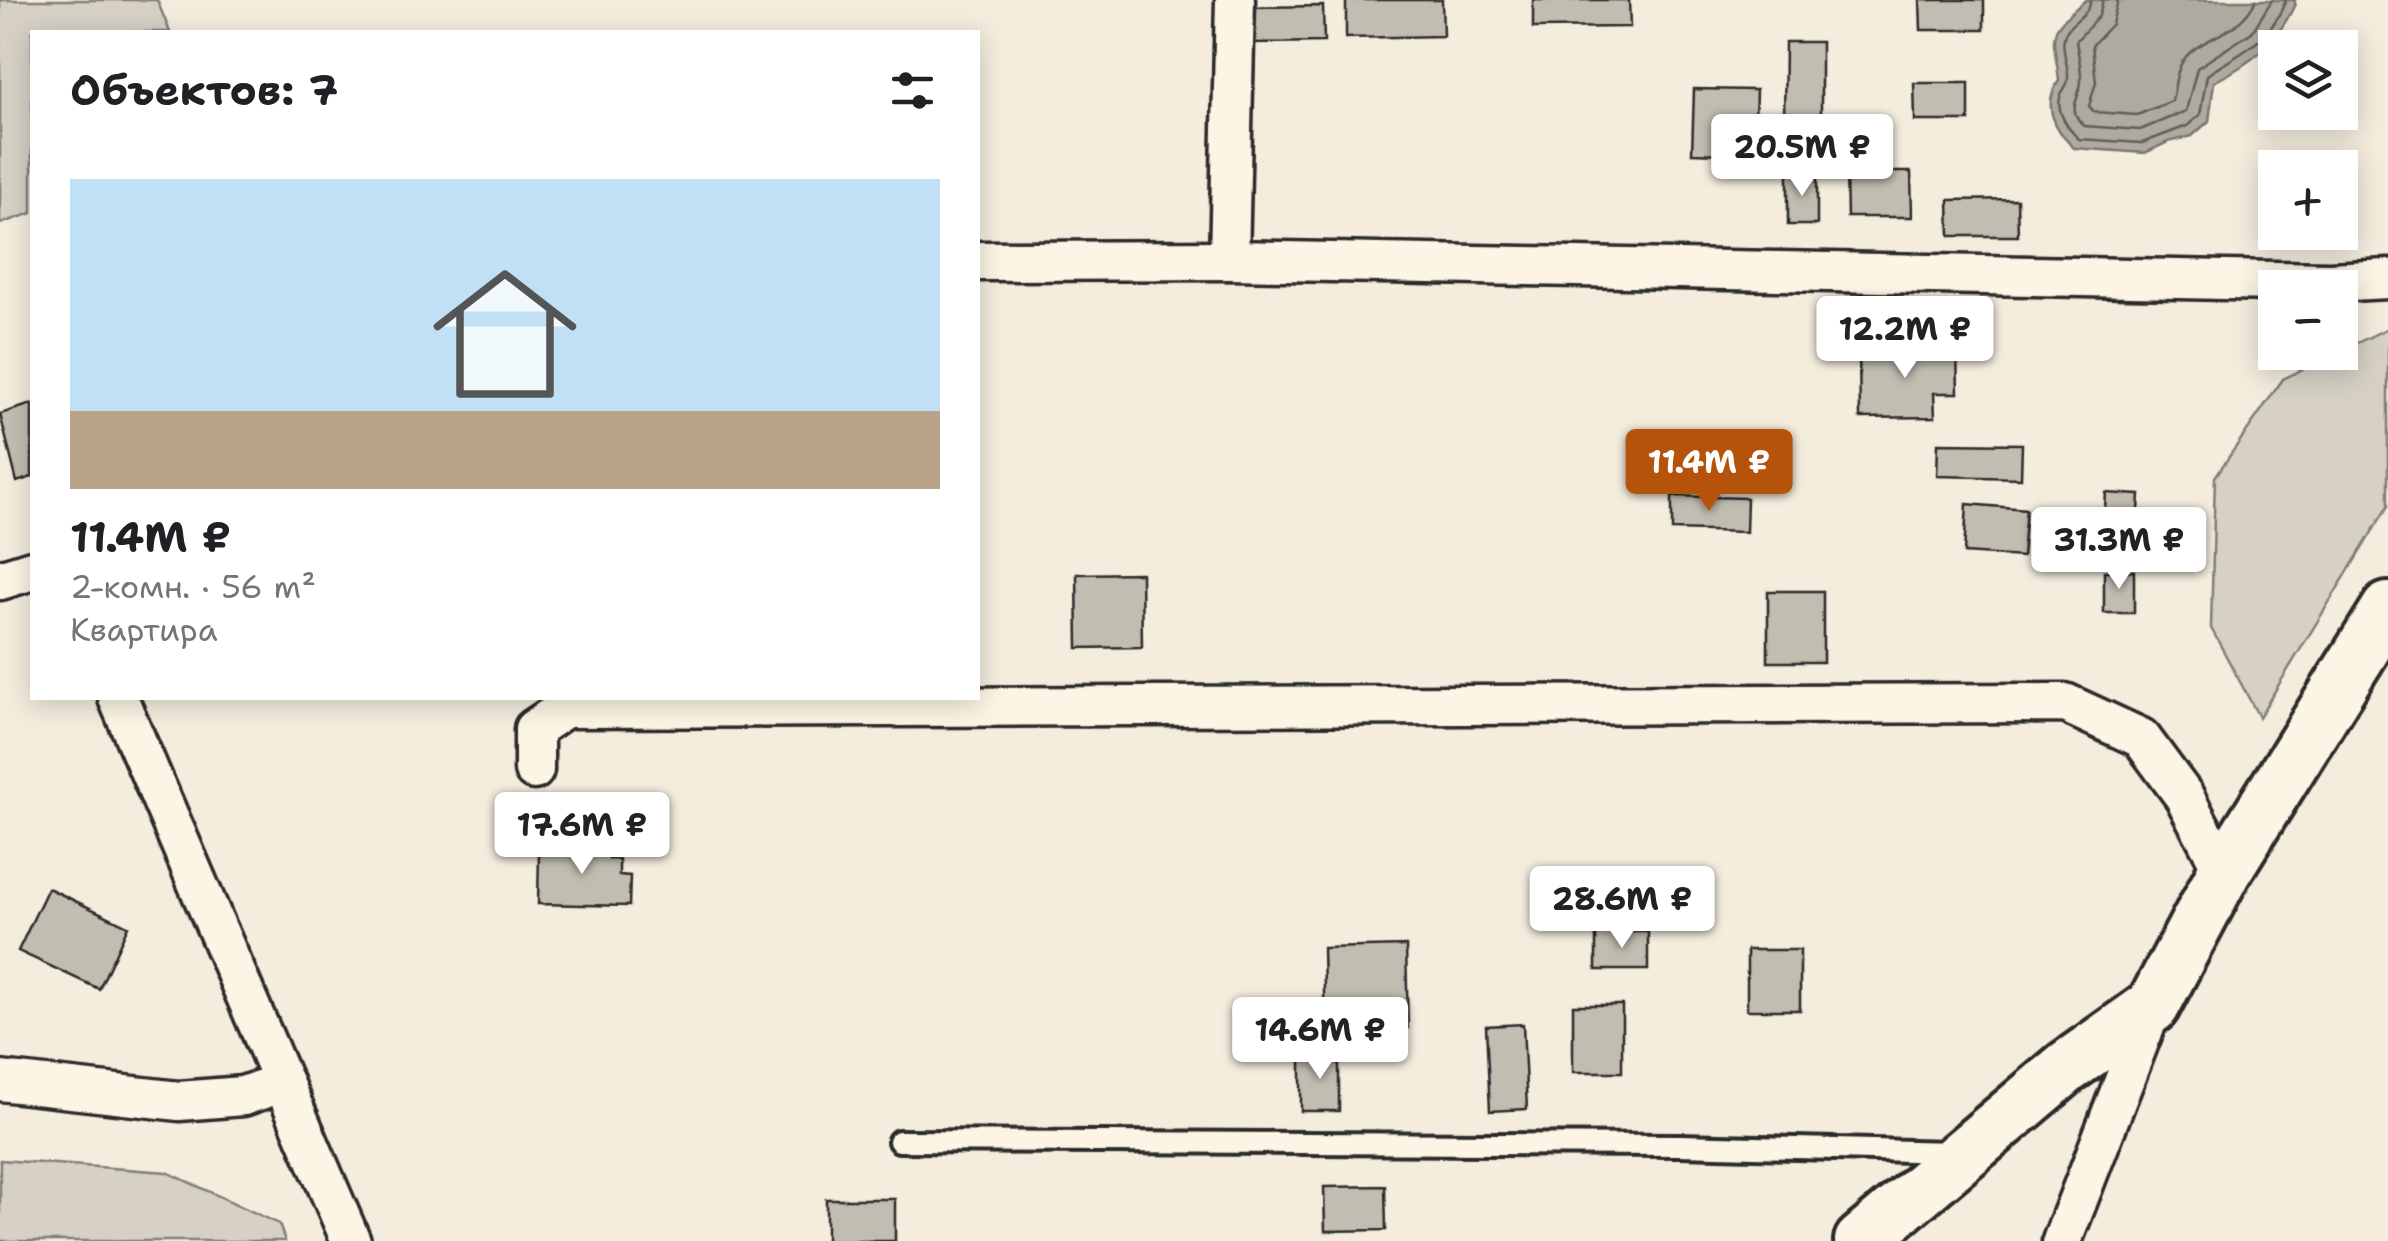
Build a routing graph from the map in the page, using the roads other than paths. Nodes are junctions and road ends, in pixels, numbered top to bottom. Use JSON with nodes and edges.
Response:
{"nodes":[{"id":1,"x":1235,"y":0,"type":"edge"},
{"id":2,"x":1230,"y":260,"type":"junction"},
{"id":3,"x":980,"y":262,"type":"edge"},
{"id":4,"x":2388,"y":279,"type":"edge"},
{"id":5,"x":30,"y":571,"type":"edge"},
{"id":6,"x":0,"y":580,"type":"edge"},
{"id":7,"x":2388,"y":610,"type":"edge"},
{"id":8,"x":119,"y":700,"type":"edge"},
{"id":9,"x":534,"y":770,"type":"dead end"},
{"id":10,"x":2224,"y":872,"type":"junction"},
{"id":11,"x":2153,"y":1006,"type":"junction"},
{"id":12,"x":0,"y":1081,"type":"edge"},
{"id":13,"x":283,"y":1082,"type":"junction"},
{"id":14,"x":899,"y":1140,"type":"dead end"},
{"id":15,"x":1962,"y":1153,"type":"junction"},
{"id":16,"x":351,"y":1241,"type":"edge"},
{"id":17,"x":1862,"y":1241,"type":"edge"},
{"id":18,"x":2062,"y":1241,"type":"edge"}],
"edges":[{"from":1,"to":2,"type":"street"},
{"from":2,"to":3,"type":"street"},
{"from":2,"to":4,"type":"street"},
{"from":5,"to":6,"type":"street"},
{"from":7,"to":10,"type":"street"},
{"from":8,"to":13,"type":"street"},
{"from":9,"to":10,"type":"street"},
{"from":10,"to":11,"type":"street"},
{"from":11,"to":15,"type":"street"},
{"from":11,"to":18,"type":"street"},
{"from":12,"to":13,"type":"street"},
{"from":13,"to":16,"type":"street"},
{"from":14,"to":15,"type":"lane"},
{"from":15,"to":17,"type":"street"}]}
